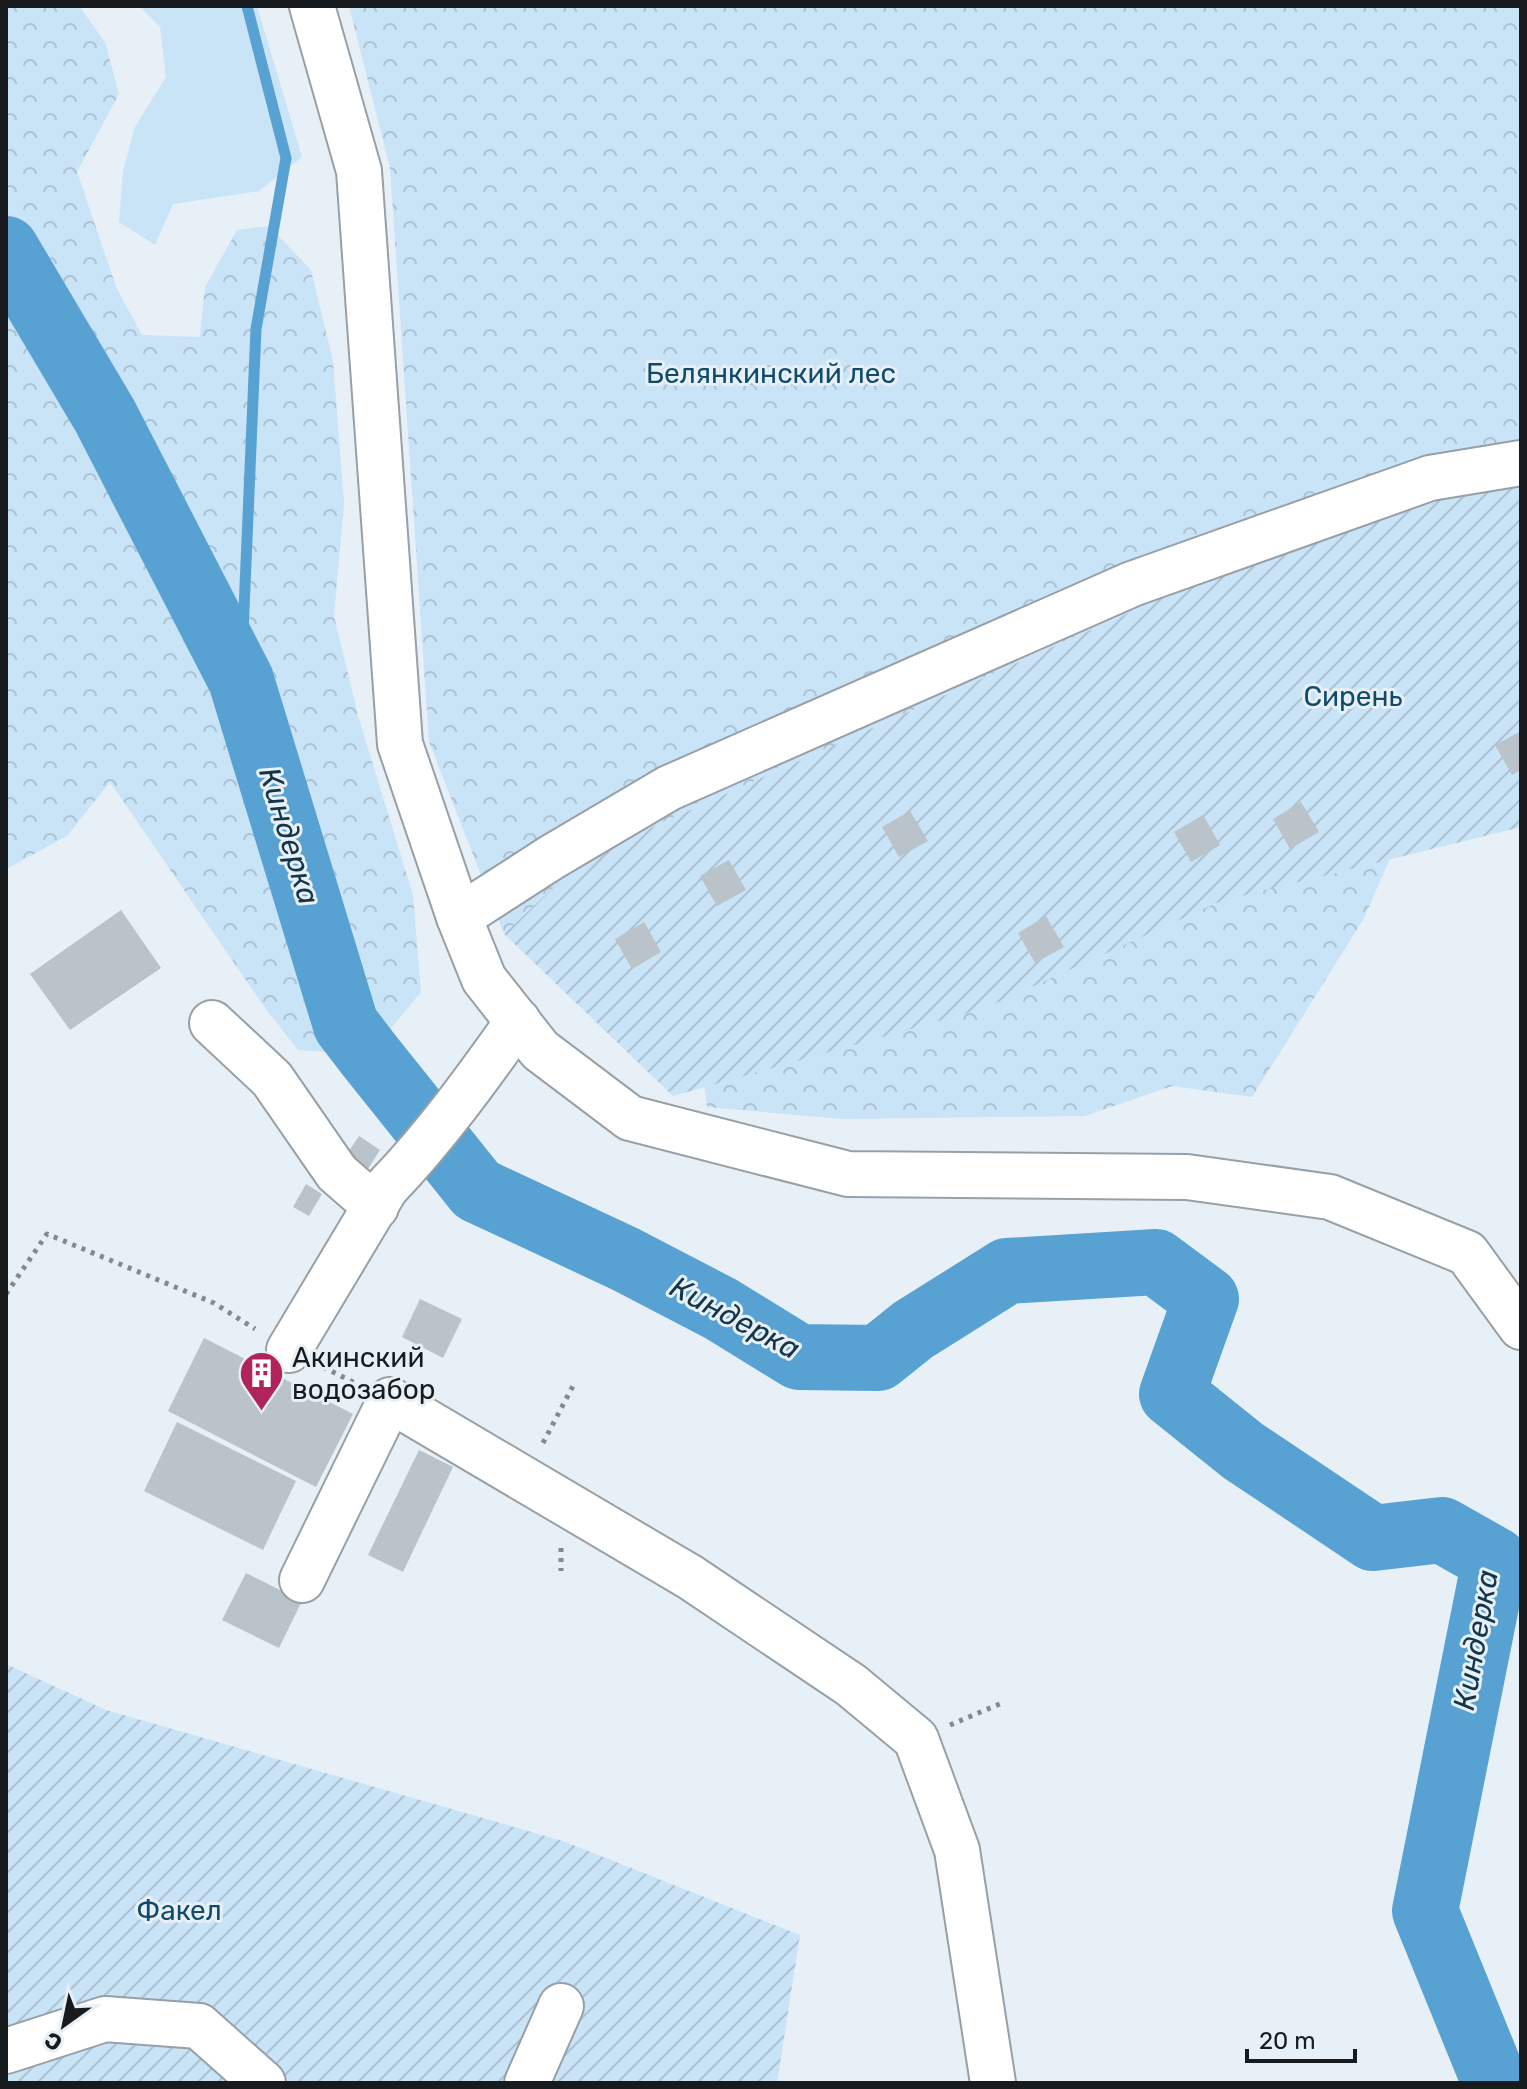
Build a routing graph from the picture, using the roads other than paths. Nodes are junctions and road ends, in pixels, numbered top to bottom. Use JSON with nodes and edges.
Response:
{"nodes":[{"id":1,"x":312,"y":6,"type":"edge"},
{"id":2,"x":1521,"y":463,"type":"edge"},
{"id":3,"x":459,"y":917,"type":"junction"},
{"id":4,"x":518,"y":1021,"type":"junction"},
{"id":5,"x":212,"y":1023,"type":"dead end"},
{"id":6,"x":376,"y":1207,"type":"junction"},
{"id":7,"x":1521,"y":1327,"type":"edge"},
{"id":8,"x":289,"y":1350,"type":"road end"},
{"id":9,"x":302,"y":1580,"type":"dead end"},
{"id":10,"x":561,"y":2006,"type":"dead end"},
{"id":11,"x":6,"y":2051,"type":"edge"},
{"id":12,"x":263,"y":2083,"type":"edge"},
{"id":13,"x":527,"y":2083,"type":"edge"},
{"id":14,"x":993,"y":2083,"type":"edge"}],
"edges":[{"from":1,"to":3,"type":"street"},
{"from":2,"to":3,"type":"street"},
{"from":3,"to":4,"type":"street"},
{"from":4,"to":6,"type":"street"},
{"from":4,"to":7,"type":"street"},
{"from":5,"to":6,"type":"street"},
{"from":6,"to":8,"type":"street"},
{"from":9,"to":14,"type":"street"},
{"from":10,"to":13,"type":"street"},
{"from":11,"to":12,"type":"street"}]}
